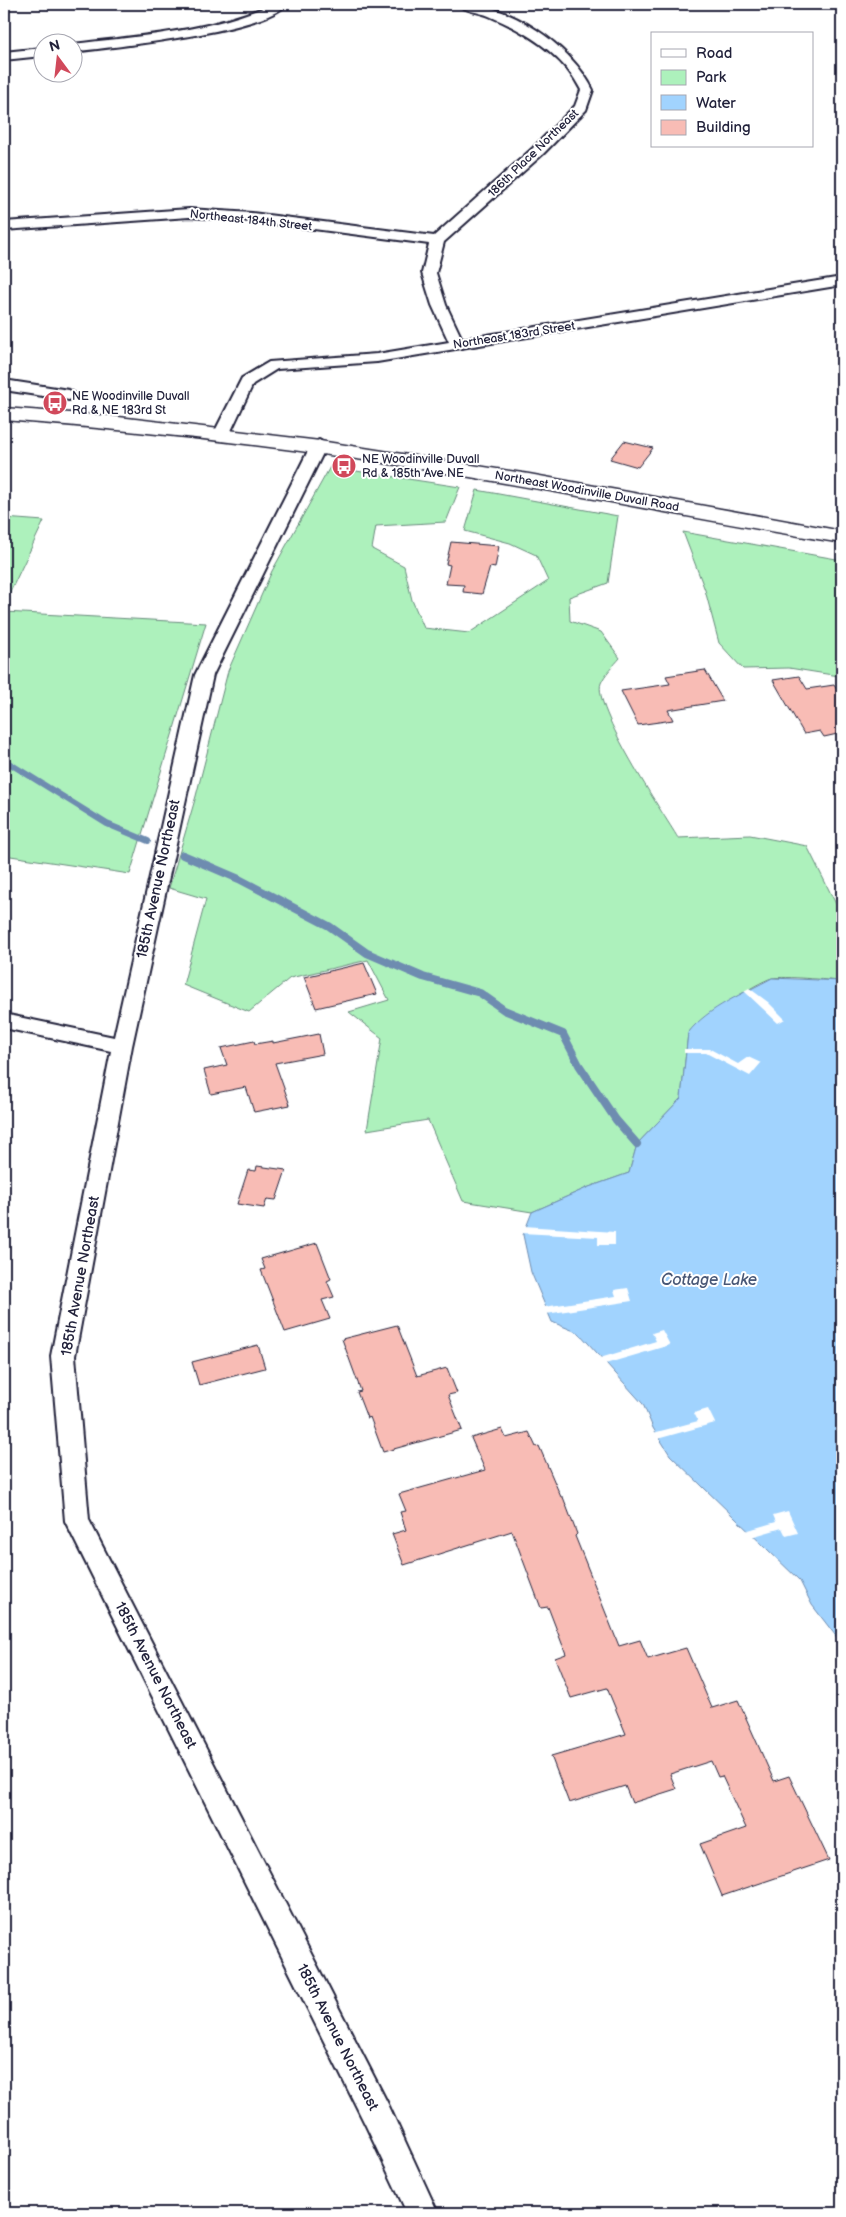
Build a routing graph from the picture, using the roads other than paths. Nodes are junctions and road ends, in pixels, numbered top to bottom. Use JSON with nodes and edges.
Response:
{"nodes":[{"id":1,"x":281,"y":4,"type":"edge"},
{"id":2,"x":463,"y":4,"type":"edge"},
{"id":3,"x":82,"y":47,"type":"edge"},
{"id":4,"x":32,"y":53,"type":"edge"},
{"id":5,"x":4,"y":56,"type":"edge"},
{"id":6,"x":4,"y":226,"type":"edge"},
{"id":7,"x":437,"y":241,"type":"junction"},
{"id":8,"x":842,"y":281,"type":"edge"},
{"id":9,"x":457,"y":344,"type":"junction"},
{"id":10,"x":4,"y":384,"type":"edge"},
{"id":11,"x":69,"y":395,"type":"dead end"},
{"id":12,"x":4,"y":414,"type":"edge"},
{"id":13,"x":222,"y":433,"type":"junction"},
{"id":14,"x":319,"y":445,"type":"junction"},
{"id":15,"x":842,"y":538,"type":"edge"},
{"id":16,"x":4,"y":1021,"type":"edge"},
{"id":17,"x":122,"y":1046,"type":"junction"},
{"id":18,"x":424,"y":2213,"type":"edge"}],
"edges":[{"from":1,"to":3,"type":"street"},
{"from":2,"to":7,"type":"street","name":"186th Place Northeast"},
{"from":4,"to":5,"type":"street"},
{"from":6,"to":7,"type":"street","name":"Northeast 184th Street"},
{"from":7,"to":9,"type":"street"},
{"from":8,"to":9,"type":"street","name":"Northeast 183rd Street"},
{"from":9,"to":13,"type":"street","name":"Northeast 183rd Street"},
{"from":10,"to":11,"type":"street"},
{"from":12,"to":13,"type":"main road","name":"Northeast Woodinville Duvall Road"},
{"from":13,"to":14,"type":"main road","name":"Northeast Woodinville Duvall Road"},
{"from":14,"to":15,"type":"main road","name":"Northeast Woodinville Duvall Road"},
{"from":14,"to":17,"type":"street","name":"185th Avenue Northeast"},
{"from":16,"to":17,"type":"street"},
{"from":17,"to":18,"type":"street","name":"185th Avenue Northeast"}]}
